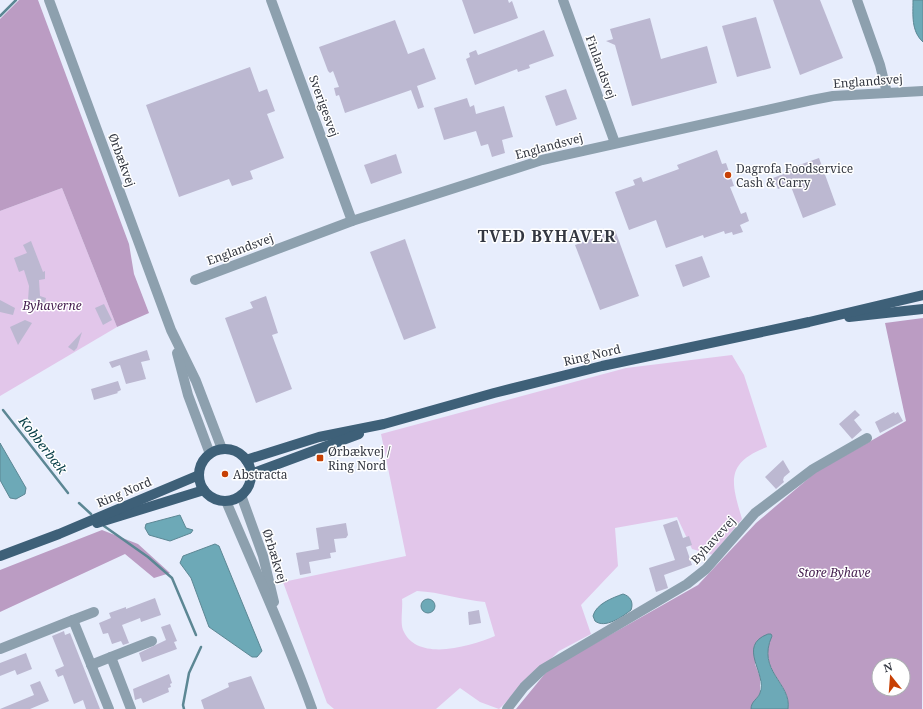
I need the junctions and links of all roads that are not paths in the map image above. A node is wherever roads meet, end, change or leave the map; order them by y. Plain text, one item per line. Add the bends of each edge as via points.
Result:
1 (49, 0) edge
2 (271, 0) edge
3 (563, 0) edge
4 (857, 0) edge
5 (923, 91) edge
6 (887, 93) junction
7 (615, 143) junction
8 (352, 221) junction
9 (195, 280) dead end
10 (923, 296) edge
11 (923, 309) edge
12 (809, 322) junction
13 (171, 330) junction
14 (384, 424) junction
15 (868, 438) dead end
16 (222, 449) junction
17 (210, 454) junction
18 (246, 460) junction
19 (251, 474) junction
20 (199, 475) junction
21 (204, 490) junction
22 (241, 495) junction
23 (226, 501) junction
24 (59, 534) junction
25 (0, 556) edge
26 (94, 612) dead end
27 (73, 620) junction
28 (280, 625) junction
29 (152, 641) dead end
30 (0, 649) edge
31 (110, 658) junction
32 (91, 665) junction
33 (109, 709) edge
34 (131, 709) edge
35 (312, 709) edge
36 (507, 709) edge

1 - 13 street, Ørbækvej
2 - 8 street, Sverigesvej
3 - 7 street, Finlandsvej
4 - 6 street
5 - 6 street, Englandsvej
6 - 7 street, Englandsvej via 833,96
7 - 8 street, Englandsvej via 542,160
8 - 9 street, Englandsvej
10 - 12 main road, Ring Nord
11 - 12 main road, Ring Nord
12 - 14 main road, Ring Nord via 602,366
13 - 16 street, Ørbækvej via 196,382
13 - 17 street, Ørbækvej via 188,394
14 - 18 main road, Ring Nord via 319,437
14 - 19 main road, Ring Nord
15 - 36 street, Byhavevej via 813,469 755,513 706,569 687,584 555,661 533,678
16 - 17 main road
16 - 18 main road via 235,452
17 - 20 main road via 204,459
18 - 19 main road
19 - 22 main road
20 - 21 main road
20 - 24 main road, Ring Nord
21 - 23 main road via 210,496
21 - 24 main road, Ring Nord
22 - 23 main road
22 - 28 street, Ørbækvej via 263,556
23 - 28 street, Ørbækvej
24 - 25 main road, Ring Nord
26 - 27 street
27 - 30 street
27 - 32 street
28 - 35 street, Ørbækvej
29 - 31 street
31 - 32 street
31 - 34 street
32 - 33 street

